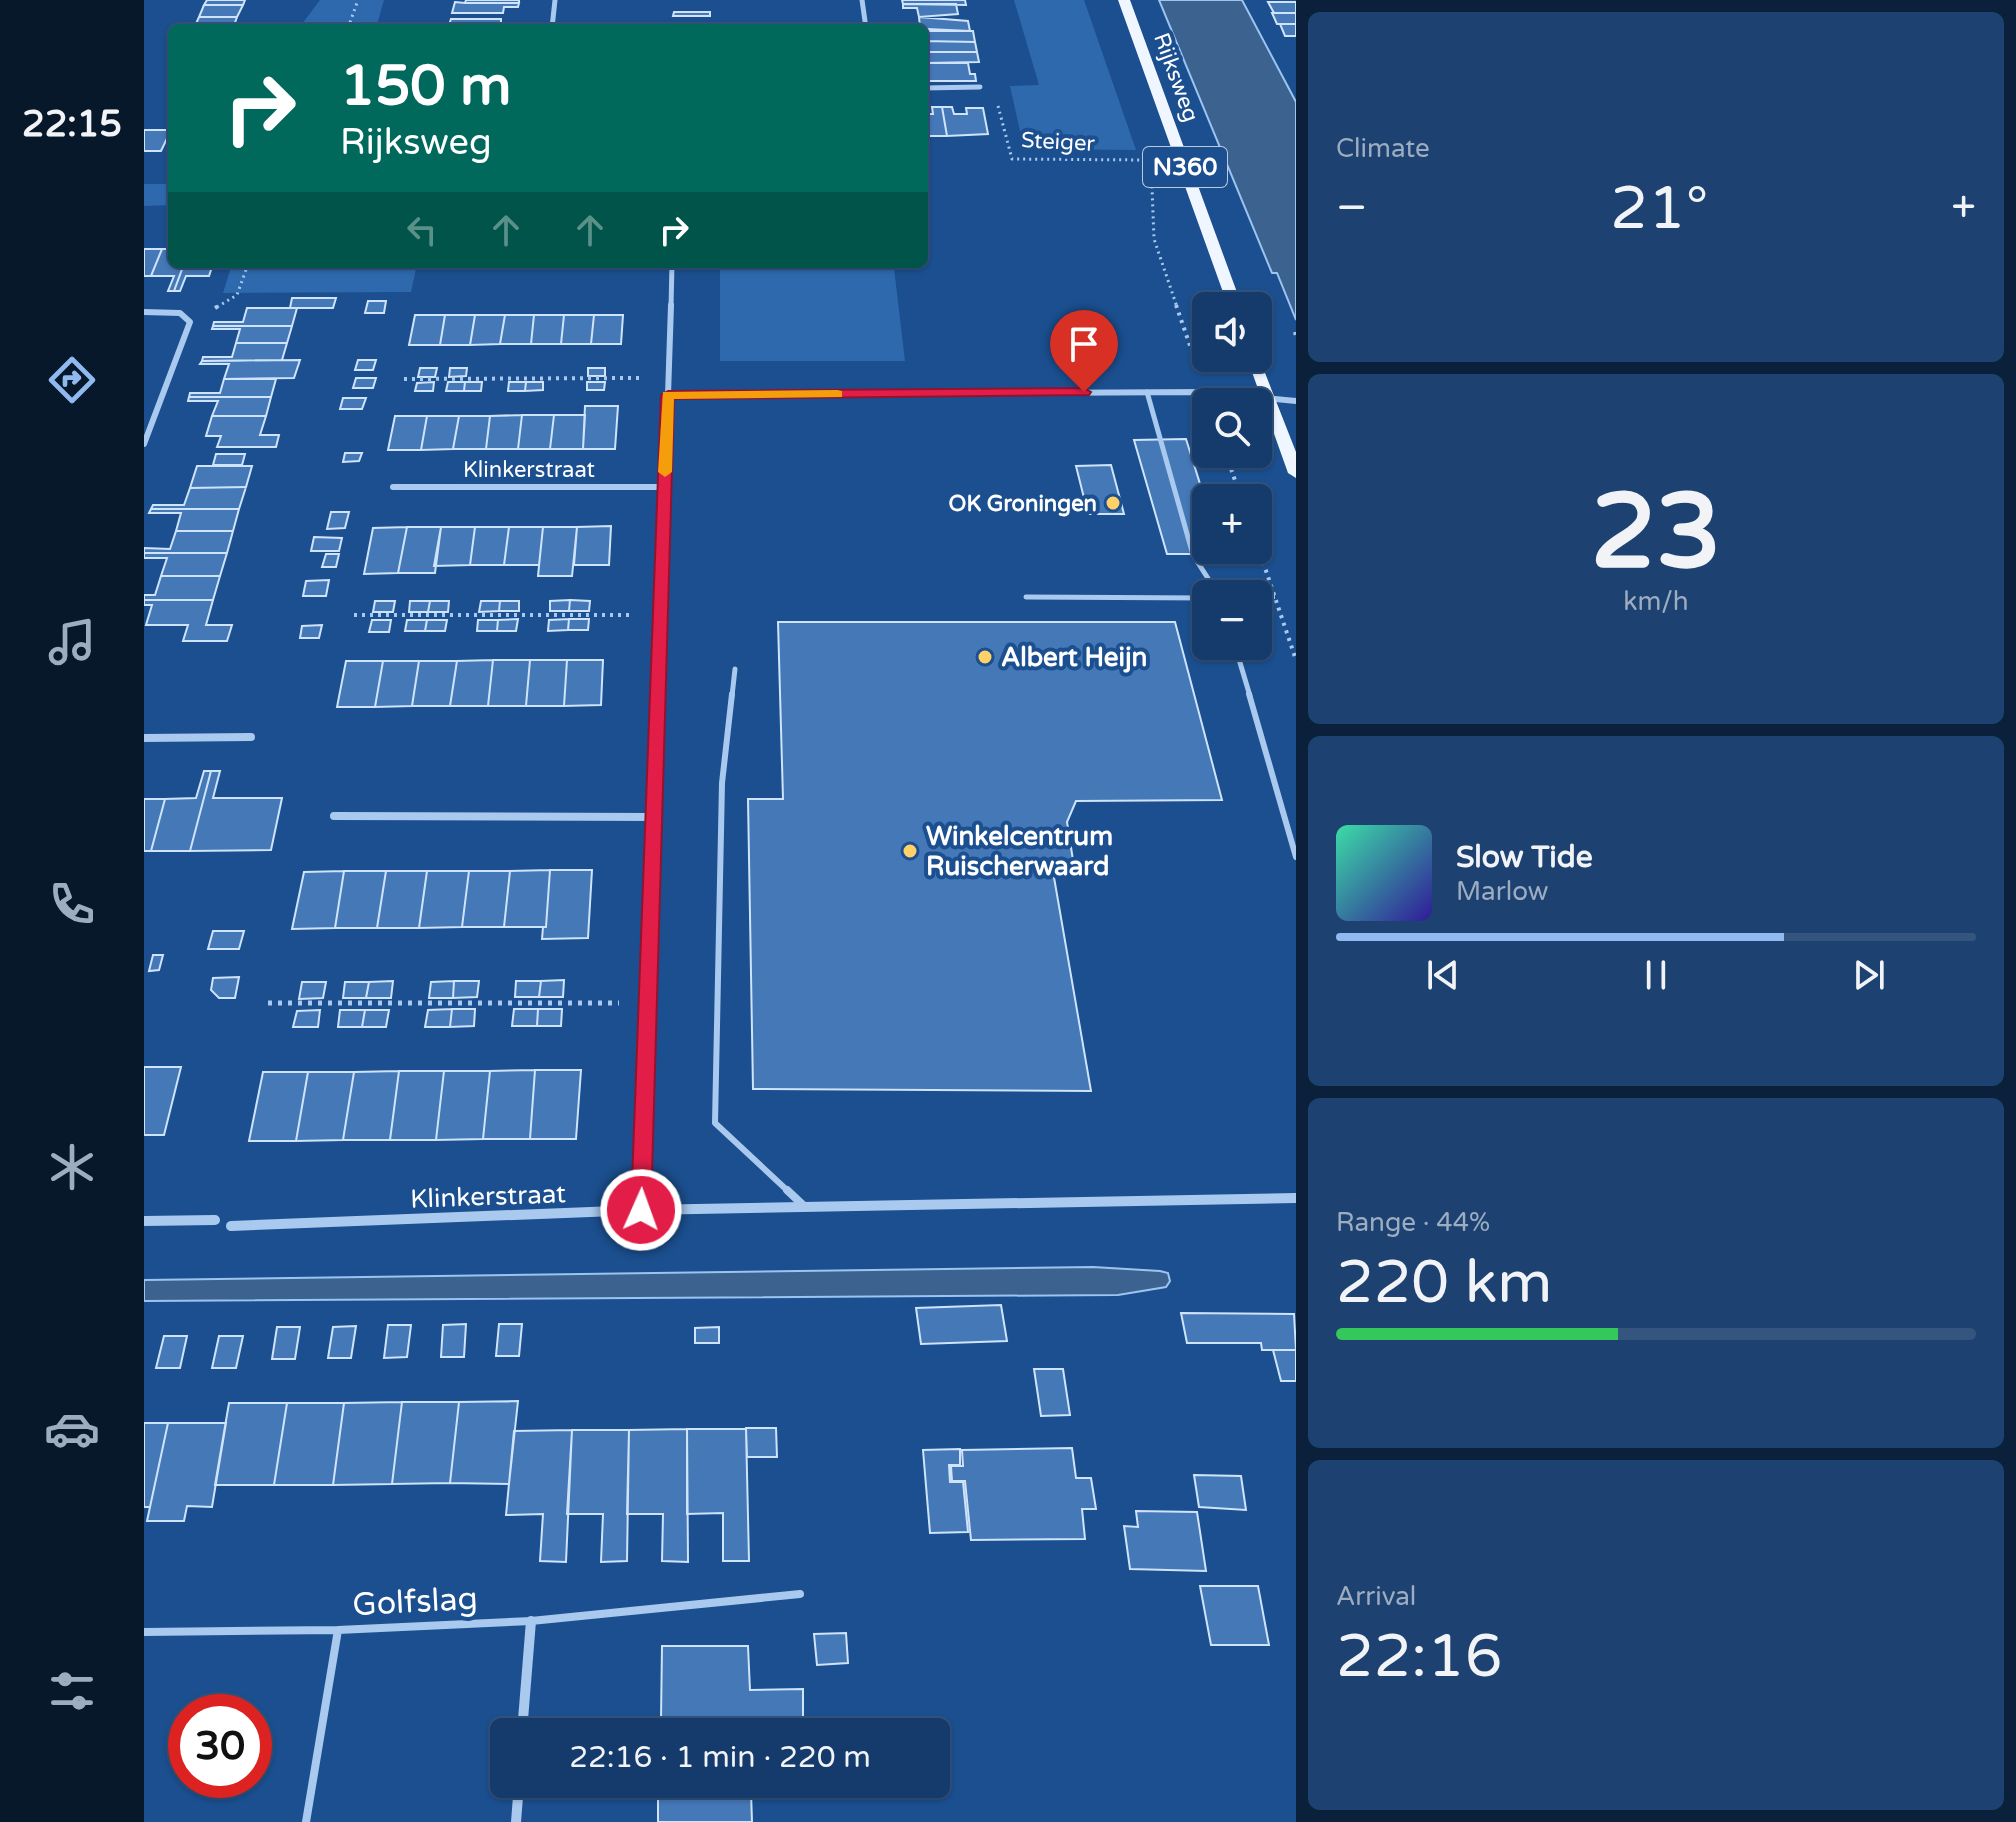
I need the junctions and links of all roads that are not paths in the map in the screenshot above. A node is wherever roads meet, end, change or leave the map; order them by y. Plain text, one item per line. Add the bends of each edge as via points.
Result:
1 (555, 0) edge
2 (862, 0) edge
3 (1124, 0) edge
4 (552, 24) edge
5 (865, 24) edge
6 (980, 87) road end
7 (928, 88) edge
8 (672, 268) edge
9 (1230, 292) edge
10 (144, 312) edge
11 (1147, 392) junction
12 (1192, 392) edge
13 (668, 395) junction
14 (1272, 398) edge
15 (1296, 401) edge
16 (1272, 406) edge
17 (144, 444) edge
18 (1296, 473) edge
19 (393, 487) dead end
20 (665, 487) junction
21 (1209, 580) edge
22 (1026, 597) dead end
23 (1192, 598) edge
24 (1239, 660) edge
25 (735, 669) dead end
26 (251, 737) dead end
27 (144, 738) edge
28 (334, 816) dead end
29 (654, 817) junction
30 (1296, 857) edge
31 (1296, 1198) edge
32 (806, 1207) junction
33 (641, 1210) junction
34 (215, 1220) dead end
35 (144, 1221) edge
36 (231, 1226) dead end
37 (800, 1594) dead end
38 (531, 1621) junction
39 (338, 1630) junction
40 (144, 1632) edge
41 (523, 1718) edge
42 (518, 1798) edge
43 (306, 1822) edge
44 (516, 1822) edge

1 - 4 street
2 - 5 street
3 - 9 main road, Rijksweg / N360
6 - 7 street
8 - 13 street
10 - 17 street via 180,313 190,322
11 - 12 street
11 - 13 street
11 - 21 lane via 1193,555
13 - 20 street
14 - 15 street
16 - 18 main road
19 - 20 street, Klinkerstraat
20 - 29 street
22 - 23 lane
24 - 30 lane
25 - 32 lane via 722,783 715,1123
26 - 27 street
28 - 29 street
29 - 33 street
31 - 32 street, Klinkerstraat
32 - 33 street, Klinkerstraat
33 - 36 street, Klinkerstraat
34 - 35 street
37 - 38 lane, Golfslag
38 - 39 lane, Golfslag
38 - 41 street
39 - 40 lane
39 - 43 lane, Golfslag
42 - 44 street

